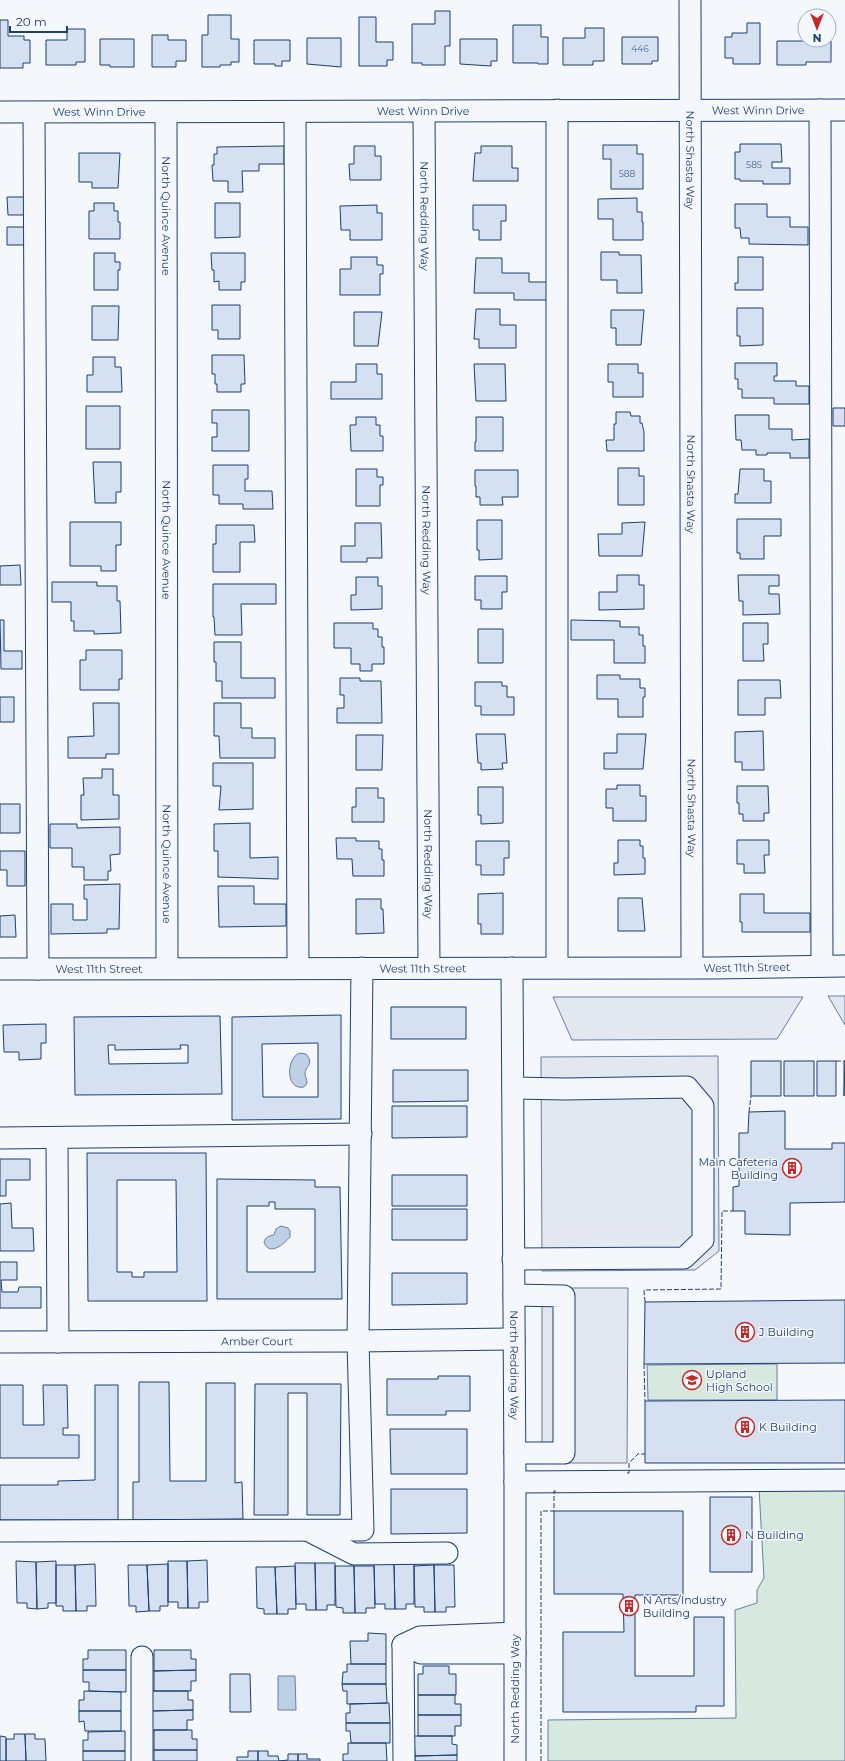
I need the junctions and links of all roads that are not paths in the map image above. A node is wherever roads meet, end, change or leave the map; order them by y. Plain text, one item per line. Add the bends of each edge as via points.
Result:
1 (690, 0) edge
2 (557, 110) junction
3 (690, 110) junction
4 (820, 110) junction
5 (845, 110) edge
6 (424, 111) junction
7 (0, 112) edge
8 (166, 112) junction
9 (295, 112) junction
10 (34, 113) junction
11 (822, 966) junction
12 (845, 966) edge
13 (557, 967) junction
14 (692, 967) junction
15 (167, 968) junction
16 (298, 968) junction
17 (362, 968) junction
18 (429, 968) junction
19 (512, 968) junction
20 (0, 969) edge
21 (38, 969) junction
22 (513, 1088) junction
23 (361, 1134) junction
24 (0, 1138) edge
25 (57, 1138) junction
26 (513, 1260) junction
27 (514, 1295) junction
28 (514, 1339) junction
29 (358, 1341) junction
30 (0, 1342) edge
31 (58, 1342) junction
32 (515, 1453) junction
33 (845, 1480) edge
34 (515, 1482) junction
35 (306, 1530) junction
36 (0, 1531) edge
37 (447, 1553) dead end
38 (515, 1643) junction
39 (142, 1657) dead end
40 (142, 1761) edge
41 (404, 1761) edge
42 (514, 1761) edge

1 - 3 street, North Shasta Way
2 - 3 street, West Winn Drive
2 - 6 street, West Winn Drive
2 - 13 street
3 - 4 street, West Winn Drive
3 - 14 street, North Shasta Way
4 - 5 street, West Winn Drive
4 - 11 street
6 - 9 street, West Winn Drive
6 - 18 street, North Redding Way
7 - 10 street, West Winn Drive
8 - 9 street, West Winn Drive
8 - 10 street, West Winn Drive
8 - 15 street, North Quince Avenue
9 - 16 street
10 - 21 street
11 - 12 street, West 11th Street
11 - 14 street, West 11th Street
13 - 14 street, West 11th Street
13 - 19 street, West 11th Street
15 - 16 street, West 11th Street
15 - 21 street, West 11th Street
16 - 17 street, West 11th Street
17 - 18 street, West 11th Street
17 - 23 street
18 - 19 street, West 11th Street
19 - 22 street, North Redding Way
20 - 21 street, West 11th Street
22 - 26 street, North Redding Way
22 - 26 street via 687,1087 703,1106 703,1240 684,1258
23 - 25 street
23 - 29 street
24 - 25 street
25 - 31 street
26 - 27 street, North Redding Way
27 - 28 street, North Redding Way
27 - 32 street via 564,1296 564,1453
28 - 29 street, Amber Court
28 - 32 street, North Redding Way
29 - 31 street, Amber Court
29 - 35 street via 363,1530
30 - 31 street, Amber Court
32 - 34 street, North Redding Way
33 - 34 street
34 - 38 street, North Redding Way
35 - 36 street
35 - 37 street via 354,1554
38 - 41 street via 420,1636 404,1645
38 - 42 street, North Redding Way
39 - 40 street

